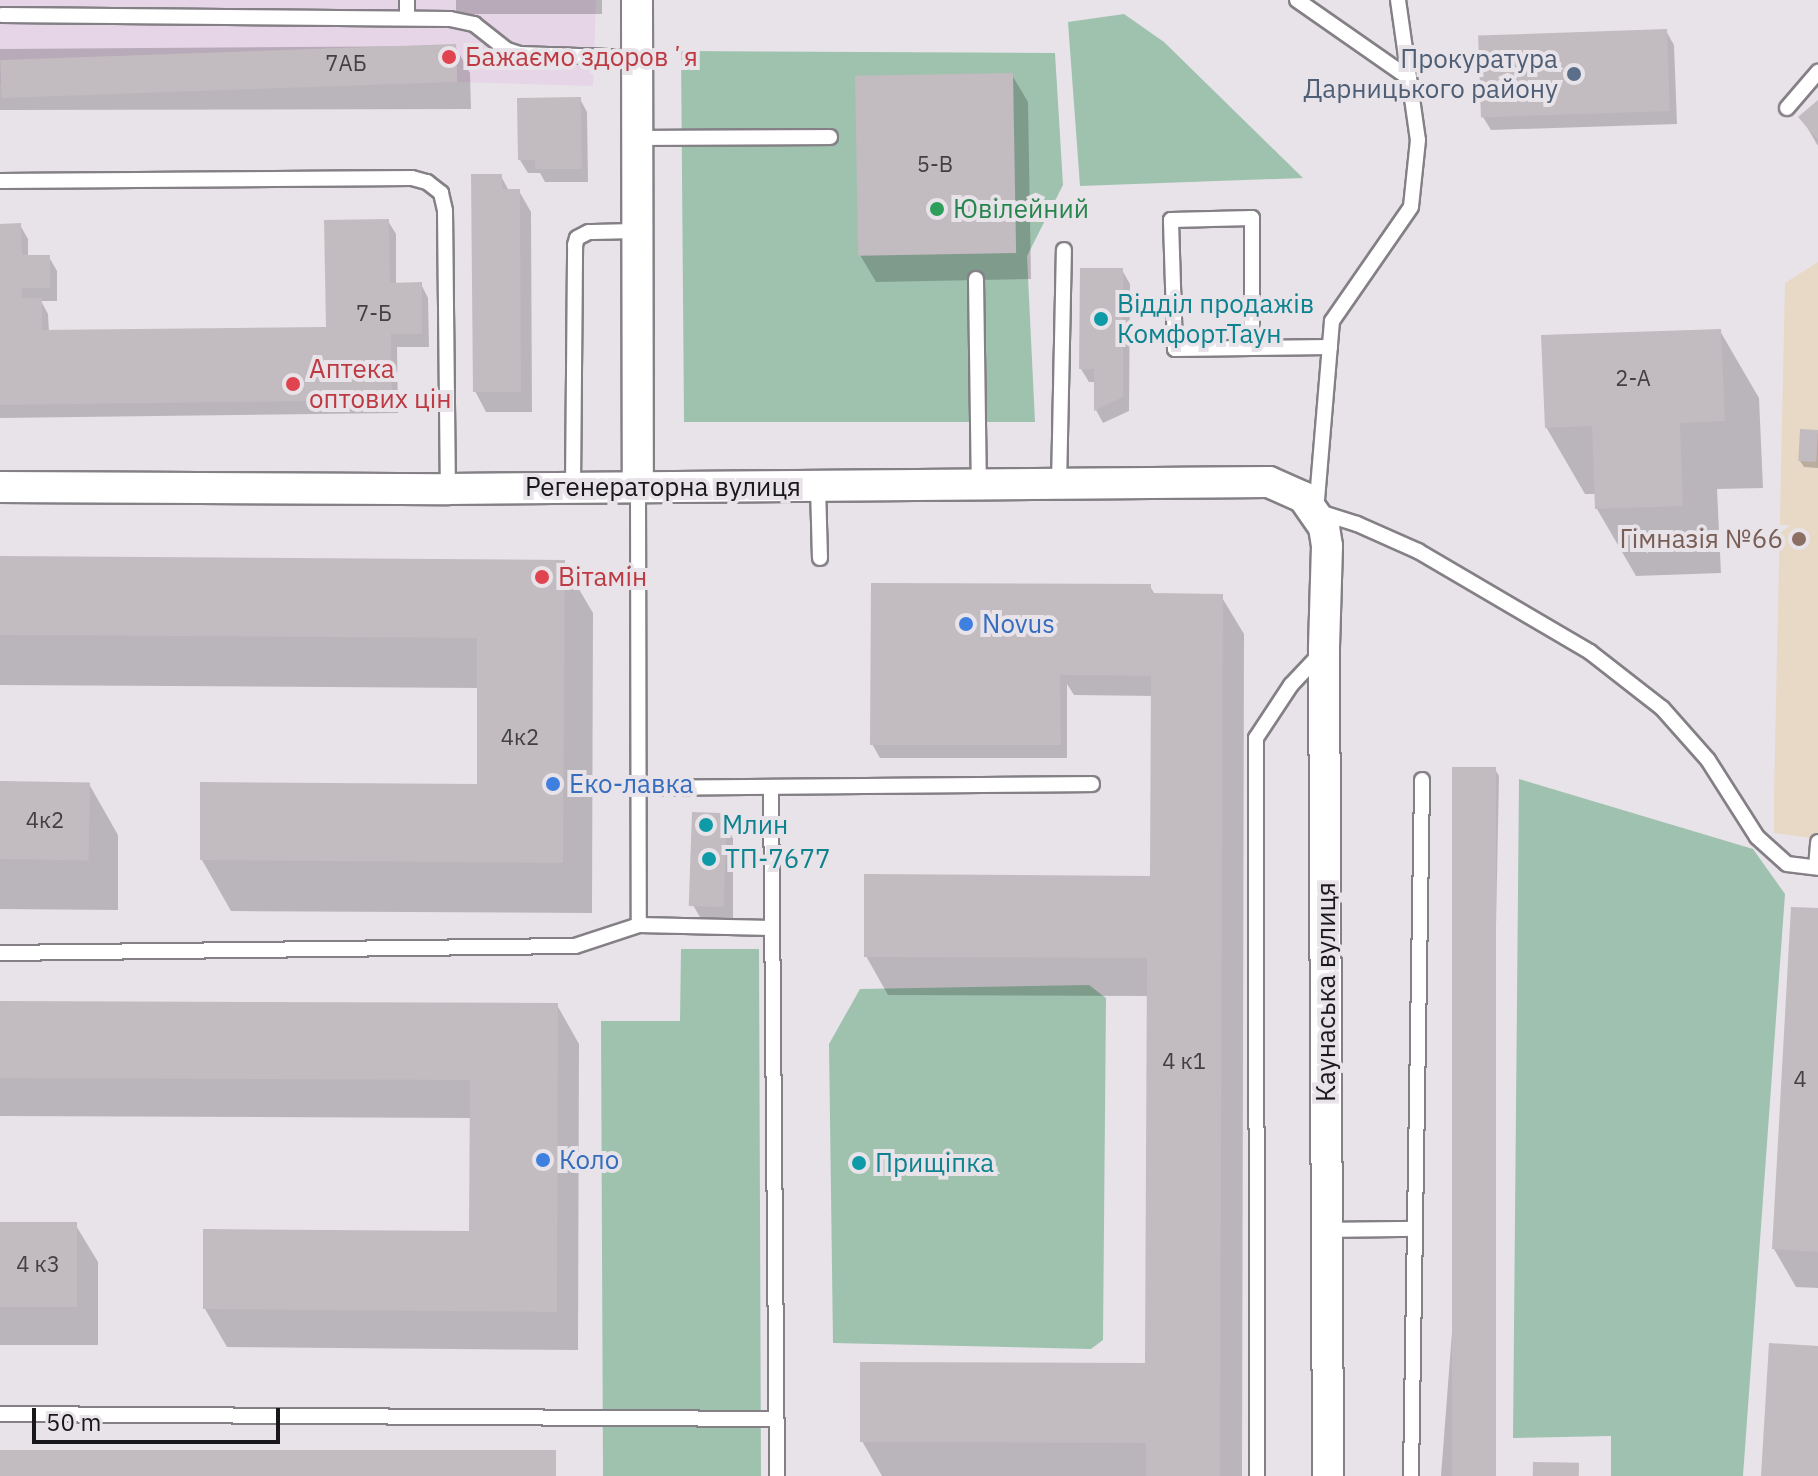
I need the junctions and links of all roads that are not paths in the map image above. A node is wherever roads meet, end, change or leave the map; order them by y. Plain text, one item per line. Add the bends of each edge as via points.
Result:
1 (407, 0) edge
2 (637, 0) edge
3 (1297, 0) edge
4 (1398, 0) edge
5 (2, 15) edge
6 (407, 18) junction
7 (638, 58) junction
8 (1818, 72) edge
9 (1409, 78) junction
10 (1787, 108) dead end
11 (830, 137) dead end
12 (638, 138) junction
13 (0, 181) edge
14 (638, 231) junction
15 (1064, 250) dead end
16 (976, 279) dead end
17 (1330, 347) junction
18 (1252, 348) junction
19 (1059, 485) junction
20 (979, 486) junction
21 (0, 487) edge
22 (573, 487) junction
23 (818, 487) junction
24 (638, 488) junction
25 (448, 489) junction
26 (1316, 511) junction
27 (820, 558) dead end
28 (1324, 650) junction
29 (1422, 780) dead end
30 (1092, 784) dead end
31 (637, 788) junction
32 (771, 788) junction
33 (1818, 842) edge
34 (1817, 868) edge
35 (639, 925) junction
36 (772, 928) junction
37 (0, 953) edge
38 (1414, 1229) junction
39 (1327, 1230) junction
40 (0, 1414) edge
41 (776, 1419) junction
42 (777, 1476) edge
43 (1257, 1476) edge
44 (1328, 1476) edge
45 (1411, 1476) edge

1 - 6 lane
2 - 7 street
3 - 9 lane
4 - 9 lane
5 - 6 lane
6 - 7 lane via 474,24 519,54
7 - 12 street
8 - 10 lane
9 - 17 lane via 1418,140 1411,207 1332,321
11 - 12 lane
12 - 14 street
13 - 25 lane via 427,182 441,193 445,211
14 - 22 lane via 589,232 575,245
14 - 24 street
15 - 19 lane
16 - 20 lane
17 - 18 lane
17 - 26 lane
18 - 18 lane via 1252,218 1171,220 1175,349
19 - 20 street, Регенераторна вулиця
19 - 26 street, Регенераторна вулиця via 1269,482 1287,487
20 - 23 street, Регенераторна вулиця
21 - 25 street, Регенераторна вулиця
22 - 24 street, Регенераторна вулиця
22 - 25 street, Регенераторна вулиця
23 - 24 street, Регенераторна вулиця
23 - 27 lane
24 - 31 lane
26 - 28 street, Каунаська вулиця via 1327,546
26 - 34 lane via 1418,551 1590,652 1662,708 1708,760 1757,837 1787,864
28 - 39 street, Каунаська вулиця
28 - 43 lane via 1291,685 1256,738
29 - 38 lane
30 - 32 lane
31 - 32 lane
31 - 35 lane
32 - 36 lane
33 - 34 lane
35 - 36 lane
35 - 37 lane via 575,946
36 - 41 lane
38 - 39 lane
38 - 45 lane
39 - 44 street, Каунаська вулиця
40 - 41 lane
41 - 42 lane

